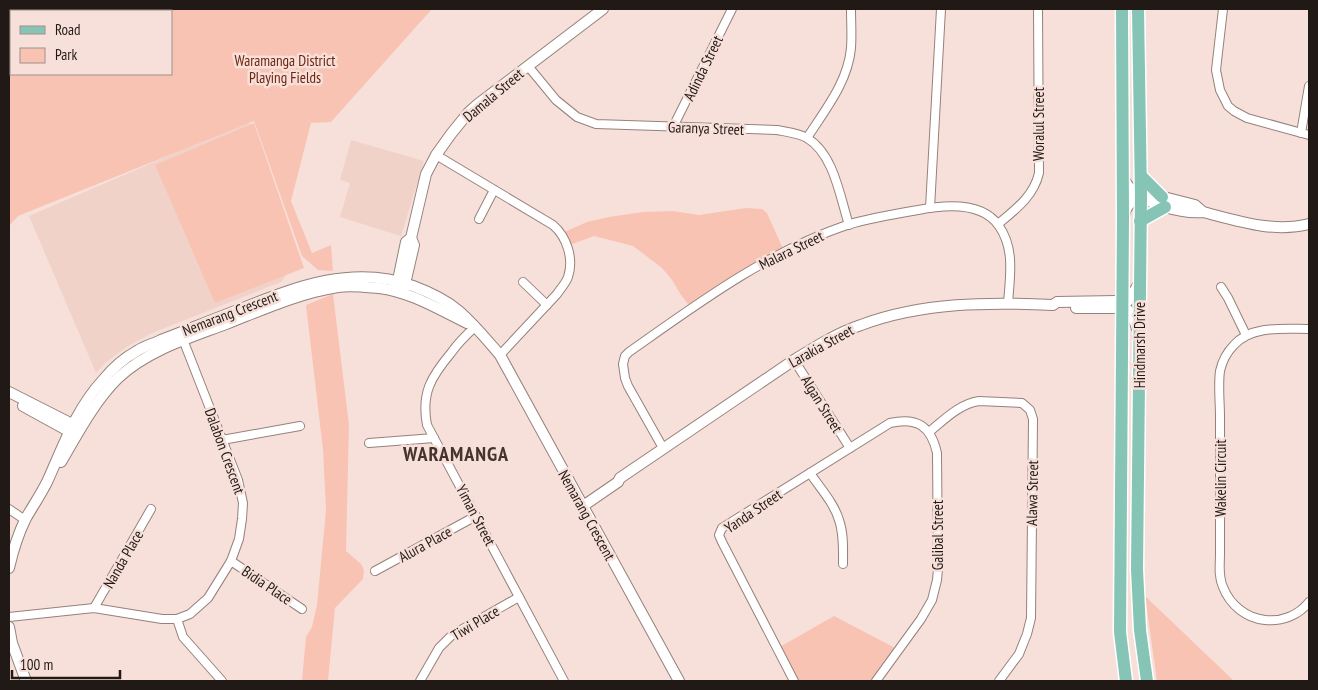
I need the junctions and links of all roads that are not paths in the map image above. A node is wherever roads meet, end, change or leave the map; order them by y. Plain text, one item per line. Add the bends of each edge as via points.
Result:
1 (603, 9) edge
2 (732, 9) edge
3 (851, 9) edge
4 (942, 9) edge
5 (1038, 9) edge
6 (1122, 9) edge
7 (1138, 9) edge
8 (1223, 9) edge
9 (528, 66) junction
10 (1309, 86) edge
11 (673, 127) junction
12 (1301, 133) junction
13 (1309, 135) edge
14 (807, 138) junction
15 (436, 155) junction
16 (1141, 176) junction
17 (1123, 178) junction
18 (494, 190) junction
19 (1141, 196) junction
20 (1163, 202) junction
21 (930, 208) junction
22 (1123, 218) junction
23 (479, 219) dead end
24 (1140, 221) junction
25 (998, 224) junction
26 (1309, 224) edge
27 (849, 225) junction
28 (523, 282) dead end
29 (1140, 282) junction
30 (400, 287) junction
31 (1221, 287) dead end
32 (1008, 303) junction
33 (1122, 304) junction
34 (547, 305) junction
35 (475, 327) junction
36 (1309, 330) edge
37 (1140, 334) junction
38 (1246, 335) junction
39 (182, 337) junction
40 (500, 356) junction
41 (794, 360) junction
42 (9, 392) edge
43 (9, 399) edge
44 (300, 426) dead end
45 (75, 430) junction
46 (930, 432) junction
47 (434, 438) junction
48 (222, 440) junction
49 (369, 443) dead end
50 (663, 448) junction
51 (850, 448) junction
52 (810, 473) junction
53 (581, 503) junction
54 (151, 509) dead end
55 (9, 510) edge
56 (476, 516) junction
57 (25, 520) junction
58 (231, 562) junction
59 (843, 564) dead end
60 (9, 568) edge
61 (375, 571) dead end
62 (519, 597) junction
63 (1309, 602) edge
64 (94, 608) junction
65 (302, 609) dead end
66 (9, 617) edge
67 (177, 619) junction
68 (9, 627) edge
69 (26, 681) edge
70 (222, 681) edge
71 (420, 681) edge
72 (564, 681) edge
73 (679, 681) edge
74 (794, 681) edge
75 (876, 681) edge
76 (999, 681) edge
77 (1126, 681) edge
78 (1147, 681) edge

1 - 9 street, Damala Street
2 - 11 street, Adinda Street
3 - 14 street via 850,49 845,72 835,95
4 - 21 street
5 - 25 street, Woralul Street via 1038,173 1026,198
6 - 17 main road, Hindmarsh Drive
7 - 16 main road, Hindmarsh Drive
8 - 12 street via 1216,70 1220,90 1228,106 1247,118
9 - 11 street, Garanya Street via 556,100 577,117 596,124
9 - 15 street, Damala Street via 468,113
10 - 12 street
11 - 14 street, Garanya Street via 777,130
12 - 13 street
14 - 27 street via 827,160
15 - 18 street
15 - 30 street, Damala Street via 426,174 411,238 414,245
16 - 19 main road, Hindmarsh Drive
16 - 20 main road
17 - 19 street
17 - 22 main road, Hindmarsh Drive
18 - 23 street
18 - 34 street via 562,233 570,258 570,270 565,283
19 - 20 street
19 - 22 street via 1133,199
19 - 24 main road, Hindmarsh Drive
20 - 24 main road
20 - 26 street via 1192,213 1204,212 1271,227 1292,228
21 - 25 street, Malara Street via 972,208
21 - 27 street, Malara Street
22 - 33 main road, Hindmarsh Drive
24 - 29 main road, Hindmarsh Drive
25 - 32 street via 1010,252
27 - 50 street, Malara Street via 784,251 744,274 625,356 622,364 628,386
28 - 34 street
29 - 33 street via 1128,301
29 - 37 main road, Hindmarsh Drive
30 - 35 street, Nemarang Crescent via 432,294 459,311
30 - 39 street, Nemarang Crescent via 365,277 339,278
31 - 38 street
32 - 33 street, Larakia Street via 1057,302 1070,305 1117,301
32 - 41 street, Larakia Street via 924,308 862,324
33 - 37 street via 1132,315
33 - 77 main road, Hindmarsh Drive via 1120,632
34 - 40 street
35 - 40 street, Nemarang Crescent
35 - 47 street, Yiman Street via 465,335 429,384 426,418
36 - 38 street via 1266,330
37 - 78 main road, Hindmarsh Drive via 1137,569
38 - 63 street, Wakelin Circuit via 1228,352 1220,372 1220,578 1225,593 1235,606 1254,618 1271,621 1287,618
39 - 45 street, Nemarang Crescent via 136,351 125,359 96,388
39 - 48 street, Dalabon Crescent
40 - 53 street, Nemarang Crescent
41 - 50 street, Larakia Street
41 - 51 street, Algan Street
42 - 45 street
43 - 45 street
44 - 48 street
45 - 57 street, Nemarang Crescent
46 - 51 street, Yanda Street via 914,423 900,421 890,423
46 - 75 street, Galibal Street via 937,453 937,580 932,600 921,619
46 - 76 street, Alawa Street via 959,408 978,401 1022,403 1030,410 1033,419 1031,618 1019,654
47 - 49 street
47 - 56 street, Yiman Street
48 - 58 street, Dalabon Crescent via 238,480 243,503 239,539
50 - 53 street, Larakia Street
51 - 52 street, Yanda Street
52 - 59 street via 840,522
52 - 74 street, Yanda Street via 722,528 720,535
53 - 73 street, Nemarang Crescent
54 - 64 street, Nanda Place
55 - 57 street
56 - 61 street, Alura Place
56 - 62 street, Yiman Street
57 - 60 street, Nemarang Crescent
58 - 65 street, Bidia Place
58 - 67 street, Dalabon Crescent via 208,598 190,614
62 - 71 street, Tiwi Place via 452,635 439,648
62 - 72 street, Yiman Street
64 - 66 street
64 - 67 street
67 - 70 street via 183,637
68 - 69 street

